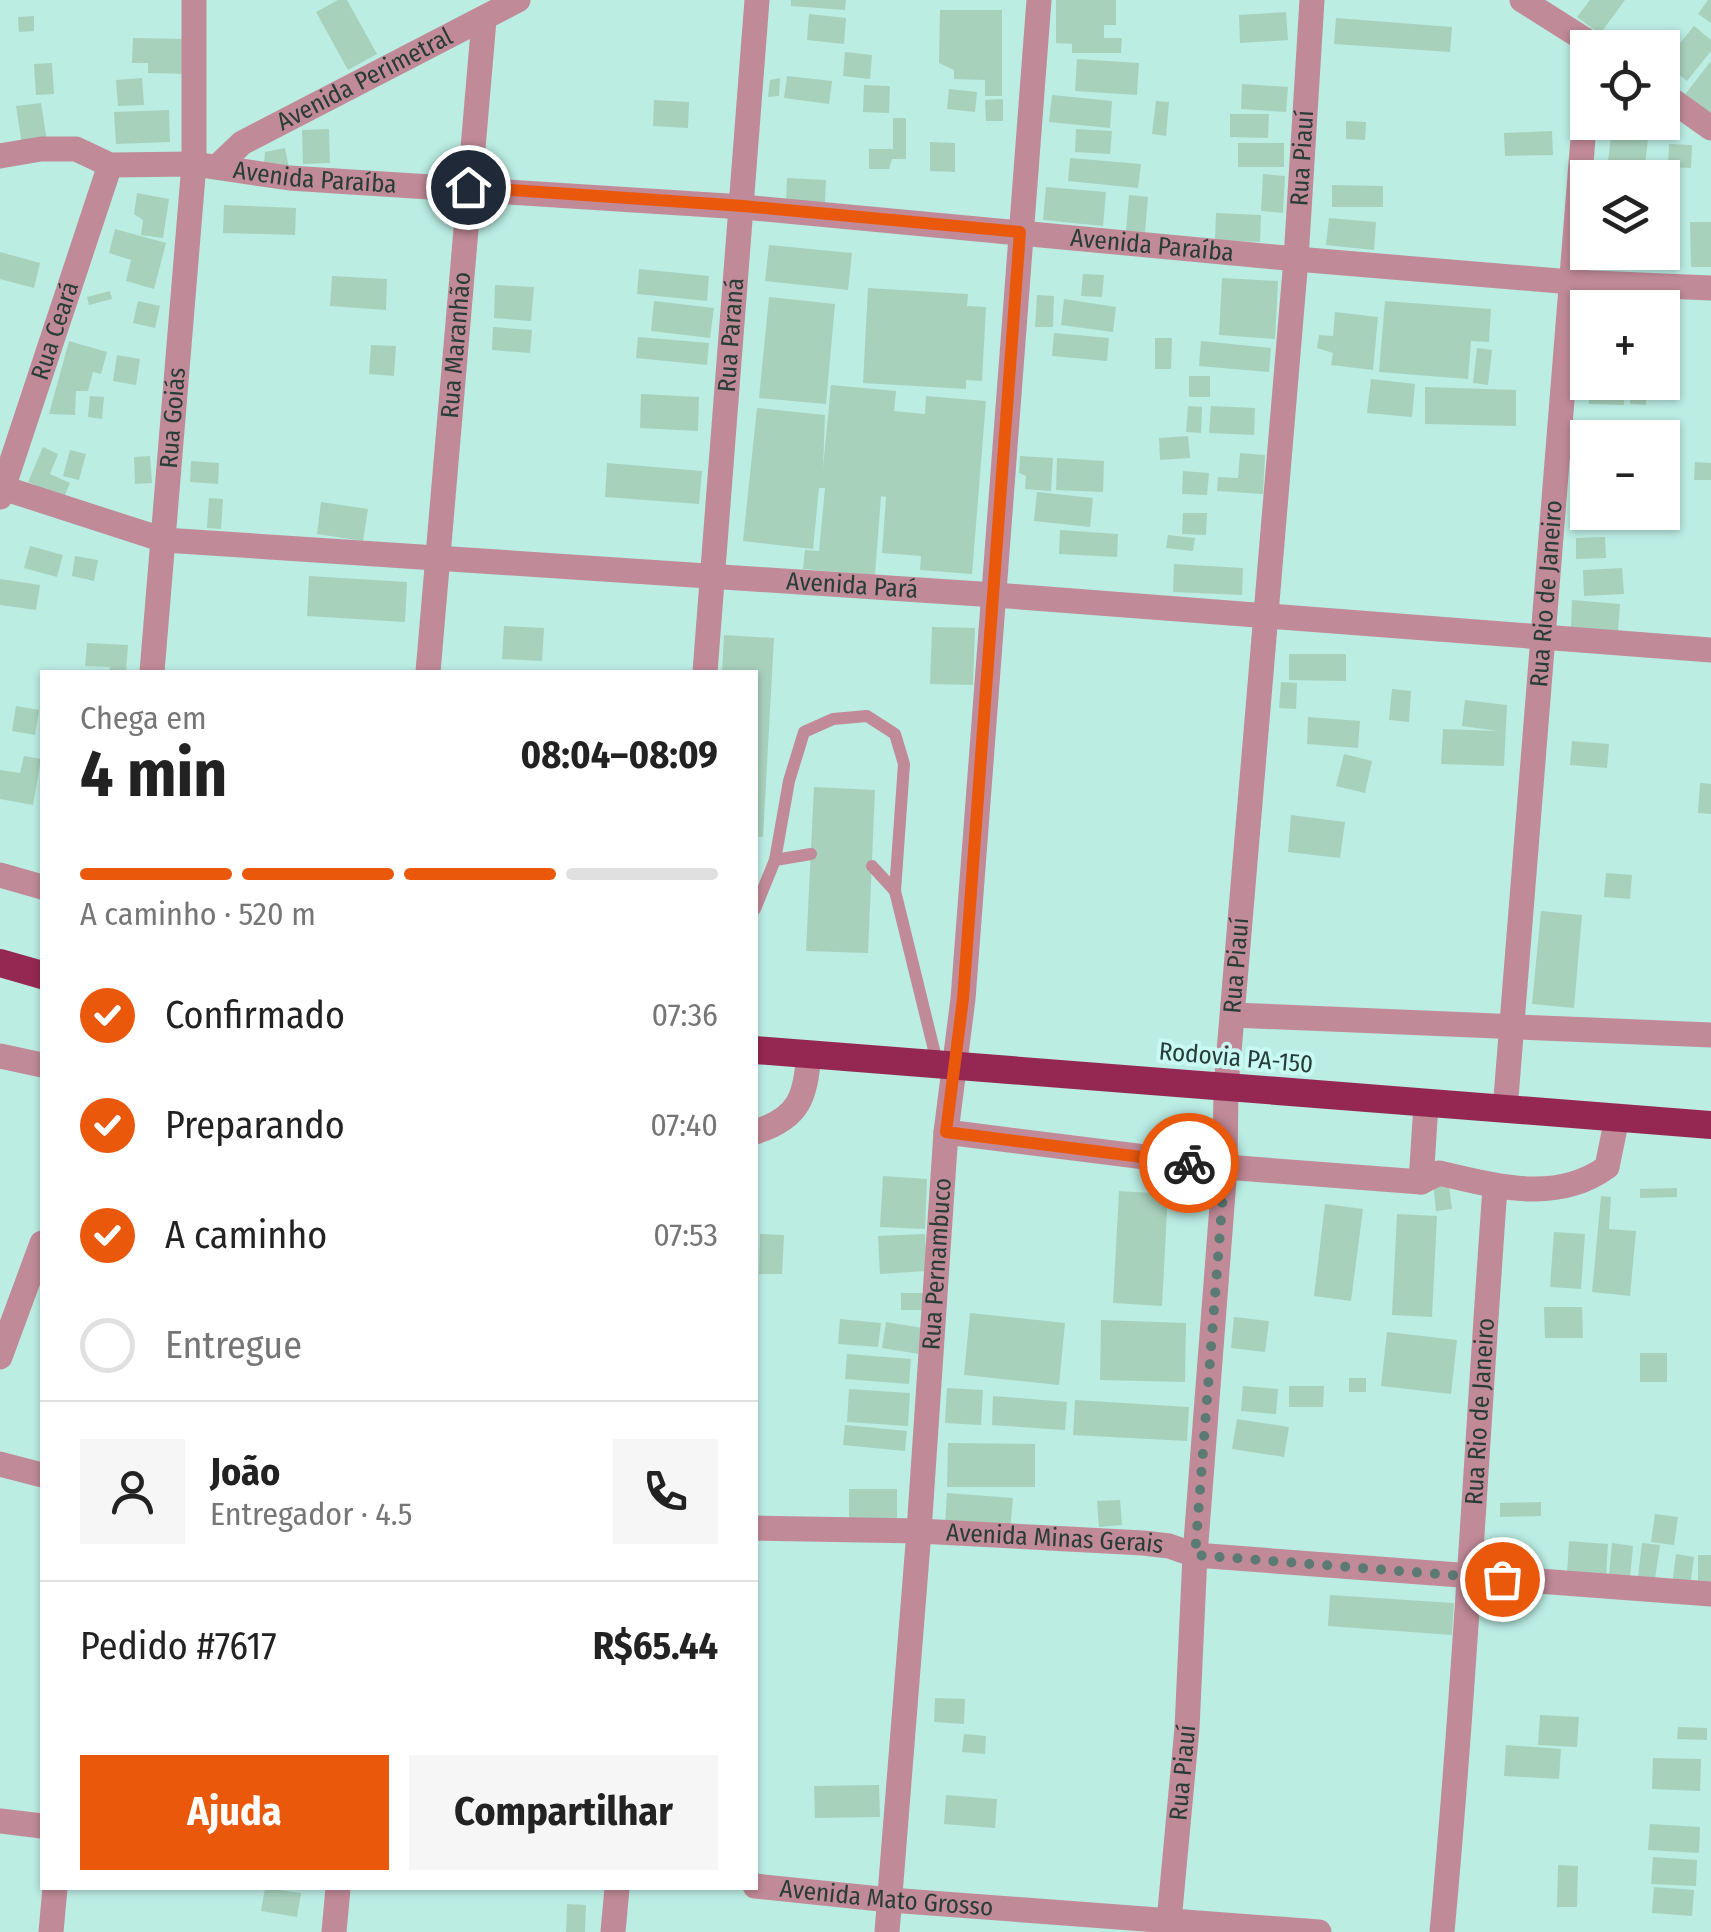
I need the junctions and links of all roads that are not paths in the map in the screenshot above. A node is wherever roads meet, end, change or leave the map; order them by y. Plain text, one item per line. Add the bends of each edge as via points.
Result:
1 (194, 0) edge
2 (518, 0) edge
3 (758, 0) edge
4 (1039, 0) edge
5 (1312, 0) edge
6 (1522, 0) edge
7 (484, 20) junction
8 (1570, 31) edge
9 (1680, 106) edge
10 (1711, 128) edge
11 (1583, 140) edge
12 (0, 156) edge
13 (110, 165) junction
14 (207, 165) junction
15 (468, 187) junction
16 (743, 206) junction
17 (1020, 232) junction
18 (1296, 259) junction
19 (1571, 282) junction
20 (1711, 288) edge
21 (1, 491) edge
22 (164, 540) junction
23 (438, 558) junction
24 (712, 575) junction
25 (995, 595) junction
26 (1268, 616) junction
27 (1541, 638) junction
28 (1711, 650) edge
29 (152, 670) edge
30 (428, 670) edge
31 (705, 670) edge
32 (811, 854) dead end
33 (775, 860) junction
34 (872, 866) dead end
35 (0, 875) edge
36 (40, 886) edge
37 (895, 890) junction
38 (758, 902) edge
39 (0, 963) edge
40 (40, 974) edge
41 (1233, 1016) junction
42 (1512, 1026) junction
43 (1711, 1036) edge
44 (758, 1050) edge
45 (809, 1054) junction
46 (0, 1056) edge
47 (945, 1063) junction
48 (40, 1065) edge
49 (1226, 1087) junction
50 (1426, 1104) junction
51 (1505, 1110) junction
52 (1617, 1118) junction
53 (1711, 1125) edge
54 (758, 1131) edge
55 (946, 1132) junction
56 (1225, 1167) junction
57 (1421, 1182) junction
58 (1495, 1188) junction
59 (40, 1248) edge
60 (0, 1358) edge
61 (0, 1464) edge
62 (40, 1474) edge
63 (758, 1528) edge
64 (919, 1531) junction
65 (1195, 1555) junction
66 (1467, 1576) junction
67 (1711, 1594) edge
68 (0, 1821) edge
69 (40, 1826) edge
70 (758, 1886) edge
71 (55, 1890) edge
72 (338, 1890) edge
73 (617, 1890) edge
74 (890, 1900) junction
75 (1168, 1926) edge
76 (51, 1932) edge
77 (334, 1932) edge
78 (613, 1932) edge
79 (887, 1932) edge
80 (1319, 1932) edge
81 (1442, 1932) edge

1 - 14 street, Rua Goiás
2 - 7 street, Avenida Perimetral
3 - 16 street, Rua Paraná
4 - 17 street, Rua Pernambuco
5 - 18 street, Rua Piauí
6 - 8 street
7 - 14 street, Avenida Perimetral
7 - 15 street, Rua Maranhão
9 - 10 street
11 - 19 street, Rua Rio de Janeiro
12 - 13 street, Avenida Paraíba via 76,150
13 - 14 street, Avenida Paraíba
13 - 21 street, Rua Ceará
14 - 15 street, Avenida Paraíba via 289,178
14 - 22 street, Rua Goiás
15 - 16 street, Avenida Paraíba
15 - 23 street, Rua Maranhão
16 - 17 street, Avenida Paraíba
16 - 24 street, Rua Paraná
17 - 18 street, Avenida Paraíba
17 - 25 street, Rua Pernambuco
18 - 19 street, Avenida Paraíba
18 - 26 street, Rua Piauí
19 - 20 street, Avenida Paraíba
19 - 27 street, Rua Rio de Janeiro
21 - 22 street, Avenida Pará
22 - 23 street, Avenida Pará
22 - 29 street, Rua Goiás
23 - 24 street, Avenida Pará
23 - 30 street, Rua Maranhão
24 - 25 street, Avenida Pará
24 - 31 street, Rua Paraná
25 - 26 street, Avenida Pará
25 - 47 street, Rua Pernambuco via 963,999
26 - 27 street, Avenida Pará
26 - 41 street, Rua Piauí
27 - 28 street, Avenida Pará
27 - 42 street, Rua Rio de Janeiro
32 - 33 lane
33 - 37 lane via 804,732 834,719 866,716 895,734 904,764
33 - 38 lane
34 - 37 lane
35 - 36 street
37 - 47 lane
39 - 40 highway
41 - 42 street
41 - 49 street, Rua Piauí
42 - 43 street
42 - 51 street, Rua Rio de Janeiro
44 - 45 highway, Rodovia PA-150
45 - 47 highway, Rodovia PA-150
45 - 54 street via 794,1111
46 - 48 street
47 - 49 highway, Rodovia PA-150
47 - 55 street, Rua Pernambuco
49 - 50 highway, Rodovia PA-150
49 - 56 street, Rua Piauí
50 - 51 highway, Rodovia PA-150
50 - 57 street
51 - 52 highway, Rodovia PA-150
52 - 53 highway, Rodovia PA-150
52 - 58 street via 1607,1167 1587,1181
55 - 56 street
55 - 64 street, Rua Pernambuco
56 - 57 street
56 - 65 street, Rua Piauí
57 - 58 street via 1440,1173
58 - 66 street, Rua Rio de Janeiro
59 - 60 street
61 - 62 street
63 - 64 street, Avenida Minas Gerais
64 - 65 street, Avenida Minas Gerais via 1144,1542
64 - 74 street, Rua Pernambuco
65 - 66 street, Avenida Minas Gerais
65 - 75 street, Rua Piauí
66 - 67 street, Avenida Minas Gerais
66 - 81 street, Rua Rio de Janeiro
68 - 69 street
70 - 74 street, Avenida Mato Grosso
71 - 76 street
72 - 77 street
73 - 78 street
74 - 75 street, Avenida Mato Grosso
74 - 79 street, Rua Pernambuco
75 - 80 street, Avenida Mato Grosso

